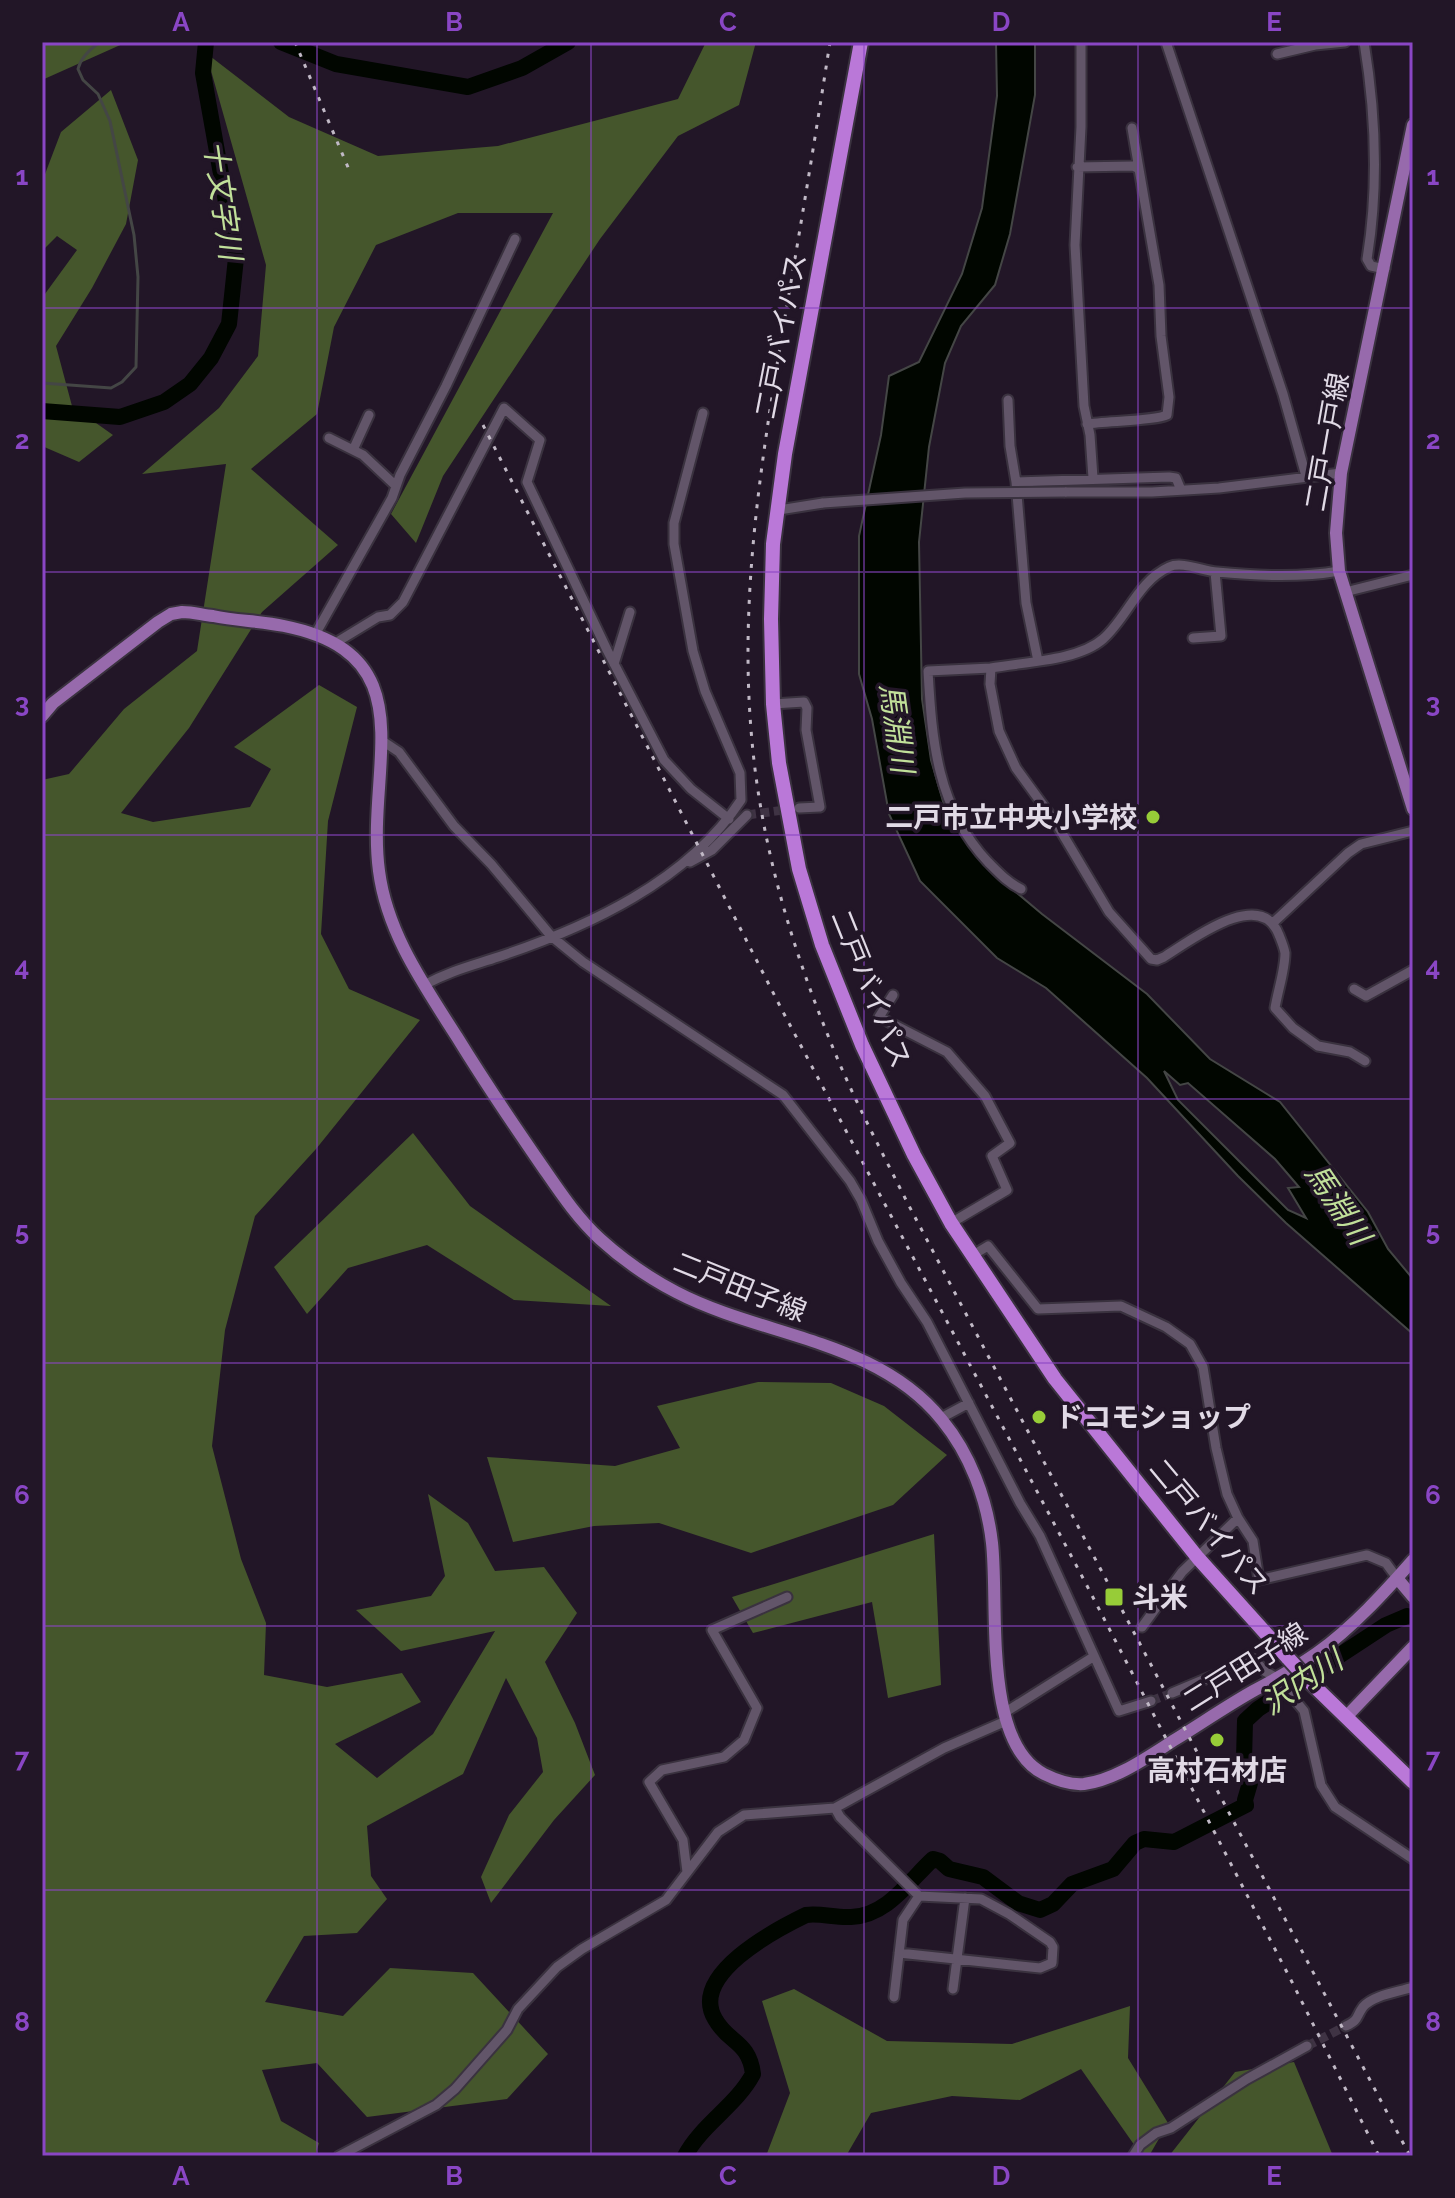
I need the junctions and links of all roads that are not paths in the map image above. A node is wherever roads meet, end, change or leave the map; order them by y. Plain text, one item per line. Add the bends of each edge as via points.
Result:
1 (861, 42) edge
2 (1081, 42) edge
3 (1166, 42) edge
4 (1345, 42) edge
5 (1364, 42) edge
6 (1277, 54) dead end
7 (1413, 125) edge
8 (1132, 128) dead end
9 (1077, 167) junction
10 (1139, 169) junction
11 (515, 239) dead end
12 (1385, 269) junction
13 (1008, 400) dead end
14 (703, 413) dead end
15 (369, 415) dead end
16 (1087, 424) junction
17 (329, 438) dead end
18 (353, 450) junction
19 (1341, 473) junction
20 (1306, 476) junction
21 (1093, 478) junction
22 (1016, 482) junction
23 (396, 486) junction
24 (1181, 490) junction
25 (779, 510) junction
26 (1339, 571) junction
27 (1215, 572) junction
28 (1413, 575) edge
29 (1345, 592) junction
30 (630, 612) dead end
31 (316, 633) junction
32 (1193, 638) dead end
33 (337, 642) junction
34 (1038, 661) junction
35 (614, 664) junction
36 (991, 668) junction
37 (773, 704) junction
38 (42, 716) edge
39 (381, 740) junction
40 (799, 808) tunnel mouth
41 (1413, 809) edge
42 (747, 815) tunnel mouth
43 (729, 819) junction
44 (1413, 831) edge
45 (676, 869) junction
46 (1021, 889) dead end
47 (1274, 922) junction
48 (551, 936) junction
49 (1413, 970) edge
50 (424, 985) junction
51 (1354, 989) dead end
52 (893, 995) dead end
53 (1365, 1061) dead end
54 (951, 1223) junction
55 (973, 1255) junction
56 (969, 1403) junction
57 (941, 1418) junction
58 (1238, 1518) junction
59 (1198, 1558) junction
60 (1413, 1560) edge
61 (1397, 1578) junction
62 (787, 1597) dead end
63 (1413, 1597) edge
64 (1142, 1627) dead end
65 (1413, 1647) edge
66 (1093, 1657) junction
67 (1277, 1678) junction
68 (1172, 1693) tunnel mouth
69 (1151, 1701) tunnel mouth
70 (1005, 1717) junction
71 (1346, 1717) junction
72 (1413, 1782) edge
73 (835, 1808) junction
74 (1413, 1859) edge
75 (687, 1872) junction
76 (919, 1896) junction
77 (965, 1898) junction
78 (899, 1953) junction
79 (957, 1959) junction
80 (1413, 1987) edge
81 (953, 1989) dead end
82 (894, 1997) dead end
83 (1346, 2026) tunnel mouth
84 (1307, 2046) tunnel mouth
85 (339, 2156) edge
86 (1133, 2156) edge

1 - 25 highway, 二戸バイパス
2 - 9 street
3 - 20 street
4 - 6 street
5 - 12 street via 1376,159 1367,259 1371,266
7 - 12 main road, 二戸一戸線
8 - 10 street
9 - 10 street
9 - 16 street via 1075,245
10 - 16 street via 1159,285 1167,415
11 - 23 street
12 - 19 main road, 二戸一戸線
13 - 22 street
14 - 43 street via 674,523 674,544 693,651 740,773 741,800
15 - 18 street
16 - 21 street
17 - 18 street
18 - 23 street
19 - 20 street
19 - 26 main road, 二戸一戸線
20 - 24 street
21 - 22 street
21 - 24 street via 1169,477 1176,478
22 - 34 street via 1026,603
23 - 31 street
24 - 25 street, bridge via 965,493
25 - 37 highway, 二戸バイパス via 772,574
26 - 27 street
26 - 29 main road, 二戸一戸線
27 - 32 street via 1221,636
27 - 34 street via 1168,567 1131,601 1103,639
28 - 29 street
29 - 41 main road, 二戸一戸線
30 - 35 street
31 - 33 main road, 二戸田子線
31 - 38 main road, 二戸田子線 via 193,612 171,614
33 - 35 street via 390,615 403,602 504,408 540,440 527,482
33 - 39 main road, 二戸田子線 via 372,680
34 - 36 street
35 - 43 street via 664,760
36 - 46 street via 928,671 931,726 936,762 955,816 978,851 1008,883
36 - 47 street via 999,731 1016,768 1109,912 1151,959 1164,957 1231,918 1266,917
37 - 40 street via 804,702 807,708 820,807
37 - 54 highway, 二戸バイパス via 789,826 822,945 868,1059
39 - 48 street via 399,752 454,826
39 - 50 main road, 二戸田子線 via 379,869 396,931
42 - 45 street via 712,850
43 - 45 street
44 - 47 street via 1361,844
45 - 48 street via 621,907
47 - 53 street via 1285,951 1275,1008 1318,1046 1350,1052
48 - 50 street
48 - 56 street via 783,1095 850,1181
49 - 51 street via 1366,996
50 - 57 main road, 二戸田子線 via 517,1130 598,1238 703,1305 834,1349 889,1374
52 - 54 street via 879,1017 947,1052 985,1096 1010,1143 992,1156 1007,1190
54 - 55 highway, 二戸バイパス
55 - 58 street via 988,1246 1038,1309 1121,1306 1190,1344 1203,1367 1216,1448
55 - 59 highway, 二戸バイパス via 1055,1379
56 - 57 street
56 - 66 street via 1053,1563
57 - 70 main road, 二戸田子線 via 973,1472 985,1507
58 - 59 street
58 - 61 street via 1253,1541 1259,1580 1367,1555 1386,1563
59 - 64 street
59 - 71 highway, 二戸バイパス, bridge
60 - 61 main road, 二戸田子線
61 - 63 main road
61 - 67 main road, 二戸田子線 via 1318,1652
62 - 75 street via 712,1630 757,1708 744,1740 724,1757 662,1770 649,1782 683,1840
65 - 71 main road
66 - 69 street via 1119,1711
66 - 70 street
67 - 68 street via 1253,1659
67 - 70 main road, 二戸田子線 via 1147,1758 1080,1785 1055,1780 1025,1762
67 - 74 street via 1304,1711 1326,1796 1348,1817
70 - 73 street
71 - 72 highway, 二戸バイパス
73 - 75 street via 744,1815 718,1832
73 - 76 street
75 - 85 street via 666,1900 557,1967 518,2009 497,2042 436,2105
76 - 77 street
76 - 78 street via 903,1920
77 - 79 street
77 - 79 street via 981,1899 1050,1942 1052,1963 1040,1968
78 - 79 street
78 - 82 street
79 - 81 street
80 - 83 street via 1371,2002
84 - 86 street via 1156,2133

